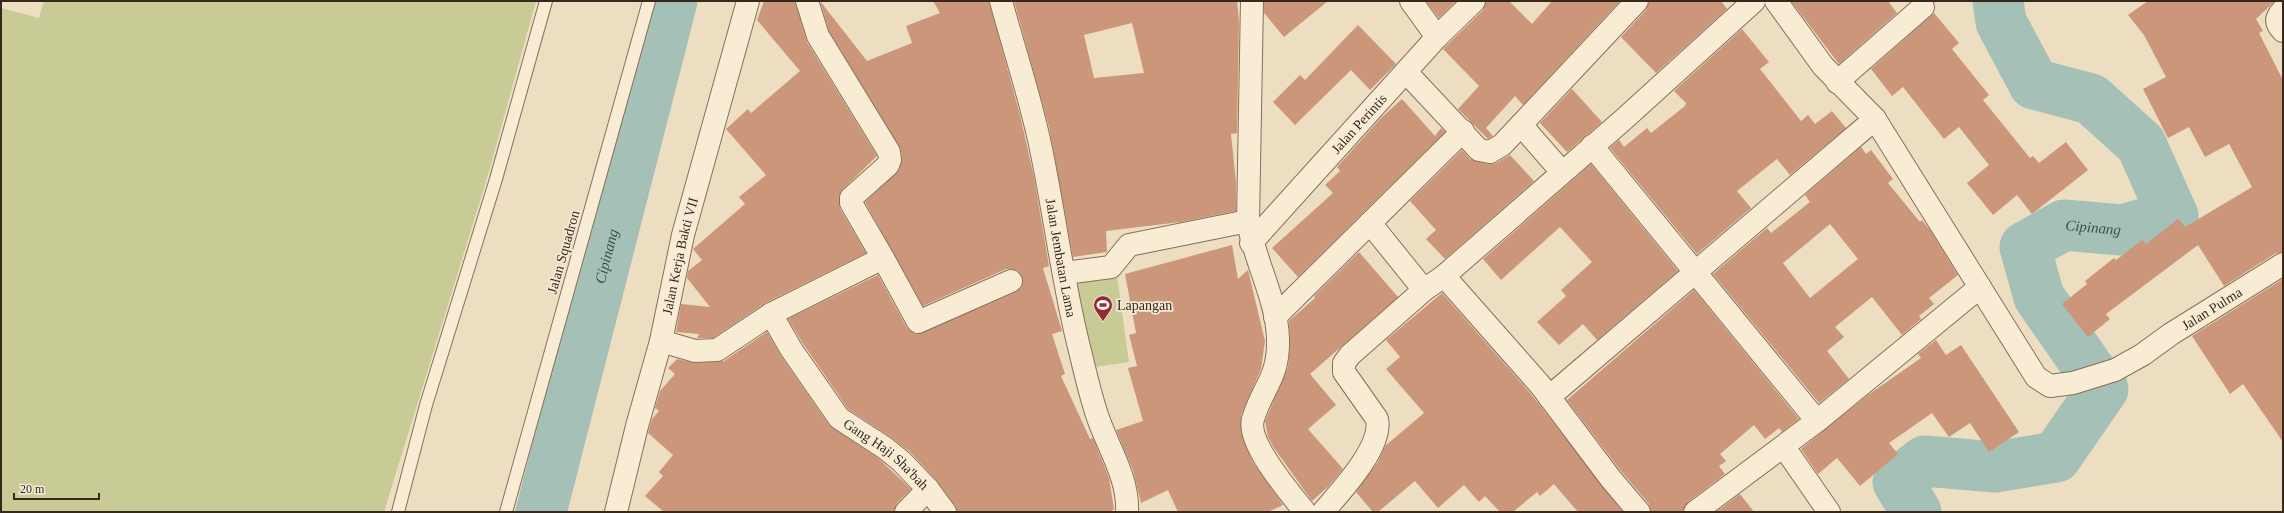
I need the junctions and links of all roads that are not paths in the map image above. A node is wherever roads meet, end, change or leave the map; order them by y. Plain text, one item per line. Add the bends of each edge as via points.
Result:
1 (546, 1) edge
2 (649, 1) edge
3 (748, 1) edge
4 (807, 1) edge
5 (1001, 1) edge
6 (1252, 1) edge
7 (1411, 1) edge
8 (1474, 1) edge
9 (1637, 1) edge
10 (1754, 1) edge
11 (1776, 1) edge
12 (1923, 6) dead end
13 (2283, 10) edge
14 (2283, 31) edge
15 (1437, 37) junction
16 (1406, 72) junction
17 (1837, 82) junction
18 (1875, 119) junction
19 (1521, 125) junction
20 (1462, 131) junction
21 (1592, 146) junction
22 (1562, 172) junction
23 (1248, 221) junction
24 (1370, 223) junction
25 (1251, 243) junction
26 (883, 258) junction
27 (2283, 264) edge
28 (1065, 273) junction
29 (1696, 273) junction
30 (1444, 276) junction
31 (1011, 282) dead end
32 (1980, 287) junction
33 (1424, 290) junction
34 (771, 314) junction
35 (1275, 317) junction
36 (661, 341) junction
37 (1549, 396) junction
38 (1817, 420) junction
39 (1784, 447) junction
40 (928, 489) junction
41 (398, 512) edge
42 (506, 512) edge
43 (616, 512) edge
44 (906, 512) edge
45 (945, 512) edge
46 (1127, 512) edge
47 (1305, 512) edge
48 (1323, 512) edge
49 (1639, 512) edge
50 (1696, 512) edge
51 (1829, 512) edge

1 - 41 lane via 496,179 426,405
2 - 42 lane, Jalan Squadron
3 - 36 street, Jalan Kerja Bakti VII via 683,235
4 - 26 street via 818,36 889,152 888,165 851,198 851,203
5 - 28 street, Jalan Jembatan Lama via 1036,124
6 - 23 street
7 - 15 street
8 - 15 street, Jalan Perintis
9 - 19 street
10 - 21 street
11 - 17 street, Jalan Pulma
12 - 17 street
13 - 14 street via 2276,21
15 - 16 street, Jalan Perintis
16 - 20 street
16 - 25 street, Jalan Perintis
17 - 18 street, Jalan Pulma
18 - 29 street
18 - 32 street, Jalan Pulma
19 - 20 street via 1502,145 1490,152 1479,150
19 - 22 street
20 - 24 street
21 - 22 street
21 - 29 street
22 - 30 street
23 - 25 street
23 - 28 street via 1129,245 1111,267
24 - 33 street
24 - 35 street
25 - 35 street
26 - 31 street via 918,322
26 - 34 street
27 - 32 street, Jalan Pulma via 2171,334 2142,356 2115,370 2073,383 2050,386 2036,377
28 - 46 street, Jalan Jembatan Lama via 1071,317 1097,414 1123,482
29 - 37 street
29 - 38 street
30 - 33 street
30 - 37 street
32 - 38 street
33 - 48 street via 1344,363 1344,372 1377,419 1378,427 1361,463
34 - 36 street via 717,350 695,351
34 - 40 street, Gang Haji Sha'bah via 791,349 839,418 885,448
35 - 47 street via 1278,337 1276,370 1253,419 1253,429 1256,440 1272,469
36 - 43 street, Jalan Kerja Bakti VII
37 - 49 street
38 - 39 street
39 - 50 street
39 - 51 street
40 - 44 street, Gang Haji Sha'bah
40 - 45 street

